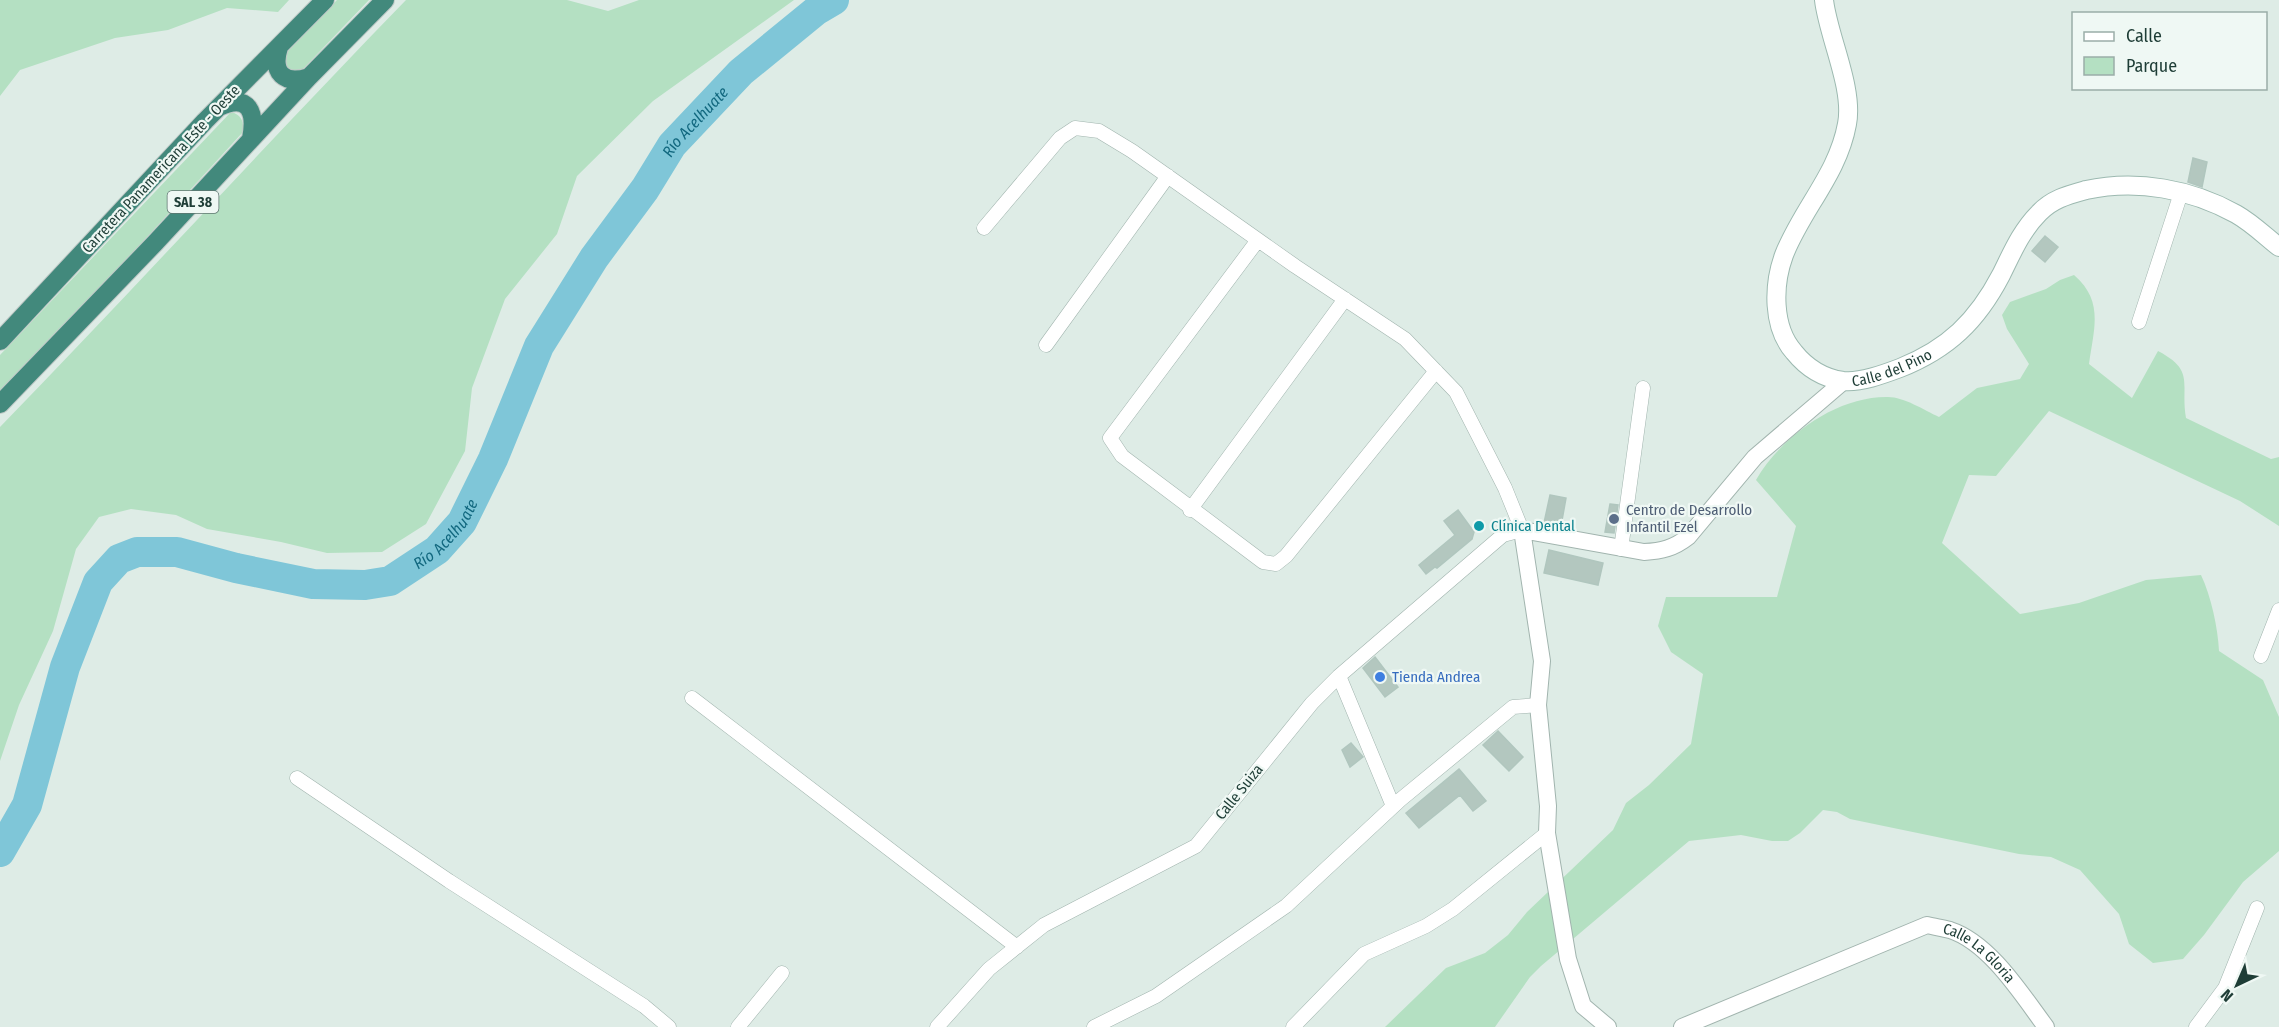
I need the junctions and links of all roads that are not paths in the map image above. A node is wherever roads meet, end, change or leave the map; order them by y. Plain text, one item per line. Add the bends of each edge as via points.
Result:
1 (325, 0) edge
2 (385, 0) edge
3 (1824, 0) edge
4 (279, 47) junction
5 (309, 77) junction
6 (219, 107) junction
7 (251, 140) junction
8 (1168, 176) junction
9 (2181, 193) junction
10 (984, 228) dead end
11 (1258, 240) junction
12 (2279, 247) edge
13 (1345, 299) junction
14 (2139, 322) dead end
15 (0, 341) edge
16 (1046, 345) dead end
17 (1436, 371) junction
18 (1844, 381) junction
19 (1643, 388) dead end
20 (0, 404) edge
21 (1191, 510) junction
22 (1522, 530) junction
23 (1621, 549) junction
24 (2279, 610) edge
25 (2261, 656) dead end
26 (1339, 676) junction
27 (692, 698) dead end
28 (1538, 705) junction
29 (297, 778) dead end
30 (1393, 806) junction
31 (1547, 833) junction
32 (2257, 908) dead end
33 (1017, 947) junction
34 (782, 973) dead end
35 (669, 1027) edge
36 (738, 1027) edge
37 (937, 1027) edge
38 (1094, 1027) edge
39 (1293, 1027) edge
40 (1608, 1027) edge
41 (1682, 1027) edge
42 (2046, 1027) edge
43 (2196, 1027) edge

1 - 4 highway, Carretera Panamericana Este - Oeste / SAL 38
2 - 5 highway, SAL 38
3 - 18 main road, Calle del Pino via 1844,86 1848,123 1836,161 1784,256 1777,288 1777,315 1788,346 1800,359 1814,372
4 - 5 highway via 275,58 281,75 299,80
4 - 6 highway, Carretera Panamericana Este - Oeste / SAL 38
5 - 7 highway, SAL 38
6 - 7 highway via 240,102 249,107 254,116
6 - 15 highway, Carretera Panamericana Este - Oeste / SAL 38
7 - 20 highway, SAL 38
8 - 10 street via 1099,131 1075,128 1060,138
8 - 11 street
8 - 16 street
9 - 12 main road, Calle del Pino via 2238,215
9 - 14 street
9 - 18 main road, Calle del Pino via 2138,185 2110,185 2064,195 2040,212 2020,235 1985,302 1948,343 1911,363 1868,378
11 - 13 street
11 - 21 street via 1110,438 1122,456
13 - 17 street via 1405,339
13 - 21 street
17 - 21 street via 1276,564 1263,562
17 - 22 street via 1456,392
18 - 23 street via 1755,457 1688,537 1661,551
19 - 23 street
22 - 23 street
22 - 26 street, Calle Suiza via 1503,535
22 - 28 street via 1542,661
24 - 25 street
26 - 30 street
26 - 33 street, Calle Suiza via 1312,703 1196,846 1044,925
27 - 33 street
28 - 30 street via 1513,707
28 - 31 street
29 - 35 street via 644,1006
30 - 38 street via 1286,906 1156,996
31 - 39 street via 1453,909 1364,954
31 - 40 street via 1571,969 1583,1006
32 - 43 street via 2225,988
33 - 37 street, Calle Suiza via 989,969
34 - 36 street
41 - 42 street, Calle La Gloria via 1927,925 1952,930 1984,950 2008,975

